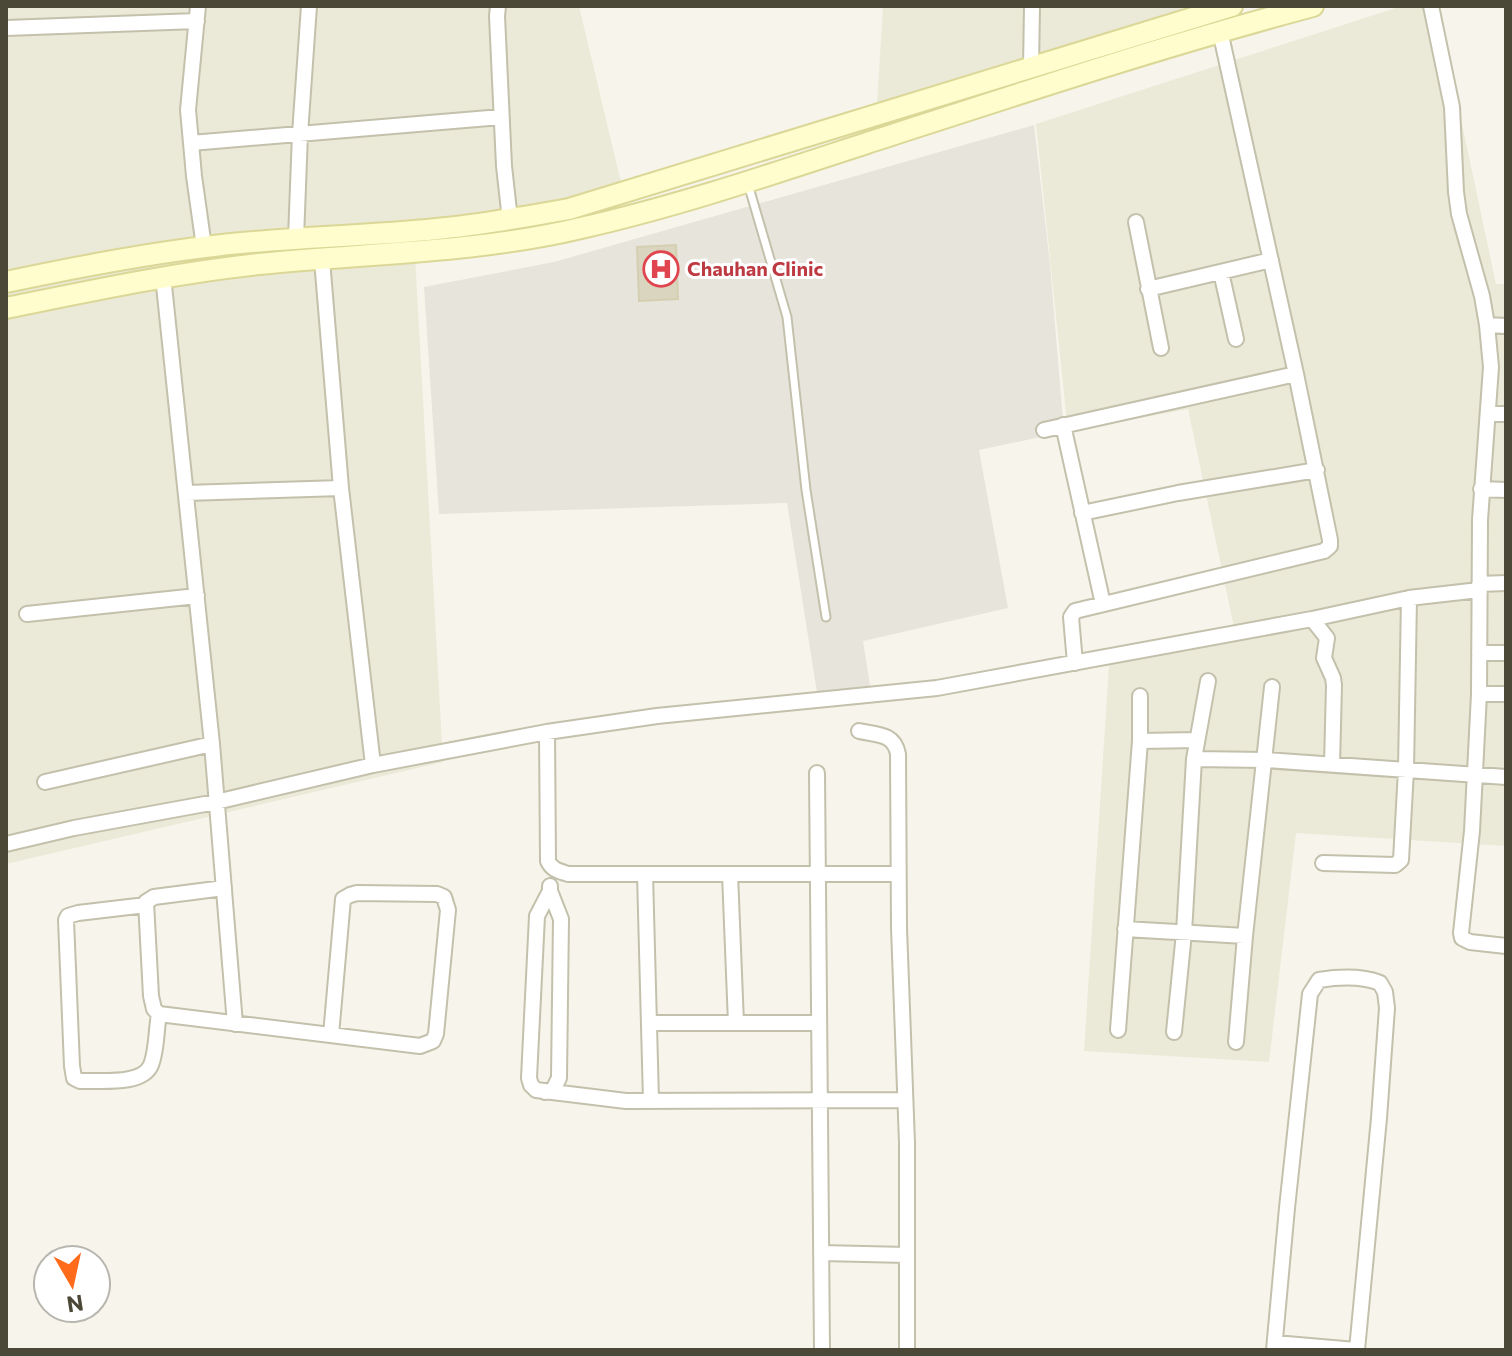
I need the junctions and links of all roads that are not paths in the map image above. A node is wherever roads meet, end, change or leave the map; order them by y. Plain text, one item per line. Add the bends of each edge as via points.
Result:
1 (309, 6) edge
2 (498, 6) edge
3 (1032, 6) edge
4 (1232, 6) edge
5 (1313, 6) edge
6 (1431, 6) edge
7 (198, 13) edge
8 (6, 28) edge
9 (1220, 31) junction
10 (1031, 68) junction
11 (501, 117) junction
12 (300, 134) junction
13 (191, 143) junction
14 (747, 182) junction
15 (510, 220) junction
16 (1136, 222) dead end
17 (296, 238) junction
18 (204, 247) junction
19 (322, 260) junction
20 (1271, 260) junction
21 (1221, 272) junction
22 (163, 276) junction
23 (6, 282) edge
24 (1148, 289) junction
25 (6, 308) edge
26 (1487, 325) junction
27 (1506, 326) edge
28 (1236, 339) dead end
29 (1161, 348) dead end
30 (1296, 374) junction
31 (1488, 414) junction
32 (1506, 414) edge
33 (1063, 425) junction
34 (1044, 430) dead end
35 (1317, 470) junction
36 (341, 488) junction
37 (1481, 489) junction
38 (1506, 490) edge
39 (186, 493) junction
40 (1082, 513) junction
41 (1506, 583) edge
42 (1479, 587) junction
43 (197, 596) junction
44 (1409, 598) junction
45 (1103, 604) junction
46 (27, 614) dead end
47 (826, 617) dead end
48 (1312, 619) junction
49 (1479, 653) junction
50 (1506, 653) edge
51 (1075, 663) junction
52 (1208, 681) dead end
53 (1272, 687) dead end
54 (1479, 694) junction
55 (1506, 694) edge
56 (1140, 696) dead end
57 (859, 731) dead end
58 (547, 732) junction
59 (1197, 740) junction
60 (1140, 741) junction
61 (212, 744) junction
62 (1194, 759) junction
63 (1265, 760) junction
64 (373, 765) junction
65 (1332, 765) junction
66 (1406, 770) junction
67 (817, 773) dead end
68 (1475, 775) junction
69 (1506, 777) edge
70 (45, 782) dead end
71 (216, 802) junction
72 (6, 844) edge
73 (1323, 863) dead end
74 (551, 867) junction
75 (645, 874) junction
76 (730, 874) junction
77 (898, 874) junction
78 (818, 875) junction
79 (224, 888) junction
80 (550, 891) junction
81 (146, 905) junction
82 (1125, 929) junction
83 (1184, 933) junction
84 (1245, 936) junction
85 (1506, 946) edge
86 (159, 1014) junction
87 (649, 1023) junction
88 (736, 1023) junction
89 (819, 1023) junction
90 (235, 1024) junction
91 (1118, 1030) dead end
92 (1174, 1032) dead end
93 (331, 1035) junction
94 (1236, 1042) dead end
95 (545, 1092) junction
96 (820, 1100) junction
97 (905, 1100) junction
98 (651, 1101) junction
99 (821, 1253) junction
100 (907, 1255) junction
101 (1275, 1347) edge
102 (822, 1350) edge
103 (907, 1350) edge
104 (1357, 1350) edge

1 - 12 street
2 - 11 street
3 - 10 street
4 - 10 main road
5 - 9 main road
6 - 26 street via 1452,107 1459,214
7 - 8 street
7 - 13 street via 188,110
9 - 14 main road
9 - 20 street
10 - 15 main road via 622,194
11 - 12 street
11 - 15 street
12 - 13 street
12 - 17 street
13 - 18 street
14 - 19 main road via 526,240
14 - 47 lane via 787,317
15 - 17 main road
16 - 24 street
17 - 18 main road
18 - 23 main road
19 - 22 main road
19 - 36 street
20 - 21 street
20 - 30 street
21 - 24 street
21 - 28 street
22 - 25 main road
22 - 39 street
24 - 29 street
26 - 27 street
26 - 31 street
30 - 33 street
30 - 35 street
31 - 32 street
31 - 37 street
33 - 34 street
33 - 40 street
35 - 40 street
35 - 45 street via 1330,540 1324,551
36 - 39 street
36 - 64 street
37 - 38 street
37 - 42 street
39 - 43 street
40 - 45 street
41 - 42 street
42 - 44 street
42 - 49 street
43 - 46 street
43 - 61 street
44 - 48 street
44 - 66 street
45 - 51 street via 1073,613
48 - 51 street
48 - 65 street via 1327,638 1324,658 1334,685
49 - 50 street
49 - 54 street
51 - 58 street via 937,688
52 - 59 street
53 - 63 street
54 - 55 street
54 - 68 street
56 - 60 street
57 - 77 street via 892,739 897,749
58 - 64 street
58 - 74 street
59 - 60 street
59 - 62 street
60 - 82 street
61 - 70 street
61 - 71 street
62 - 63 street
62 - 83 street
63 - 65 street
63 - 84 street
64 - 71 street
65 - 66 street
66 - 68 street
66 - 73 street via 1400,863
67 - 78 street
68 - 69 street
68 - 85 street via 1461,933 1470,942
71 - 72 street
71 - 79 street
74 - 75 street via 568,874
74 - 80 street
75 - 76 street
75 - 87 street
76 - 78 street
76 - 88 street
77 - 78 street
77 - 97 street
78 - 89 street
79 - 81 street via 151,898
79 - 90 street
80 - 95 street via 561,919 559,1078 553,1090
80 - 95 street via 537,916 529,1078 536,1090
81 - 86 street via 151,996
81 - 86 street via 78,913 66,920 74,1078 129,1079 145,1074 152,1062
82 - 83 street
82 - 91 street
83 - 84 street
83 - 92 street
84 - 94 street
86 - 90 street
87 - 88 street
87 - 98 street
88 - 89 street
89 - 96 street
90 - 93 street
93 - 93 street via 346,896 444,897 448,910 433,1041 420,1046
95 - 98 street
96 - 97 street
96 - 98 street
96 - 99 street
97 - 100 street
99 - 100 street
99 - 102 street
100 - 103 street
101 - 104 street
101 - 104 street via 1310,994 1319,980 1371,979 1385,992 1387,1008

